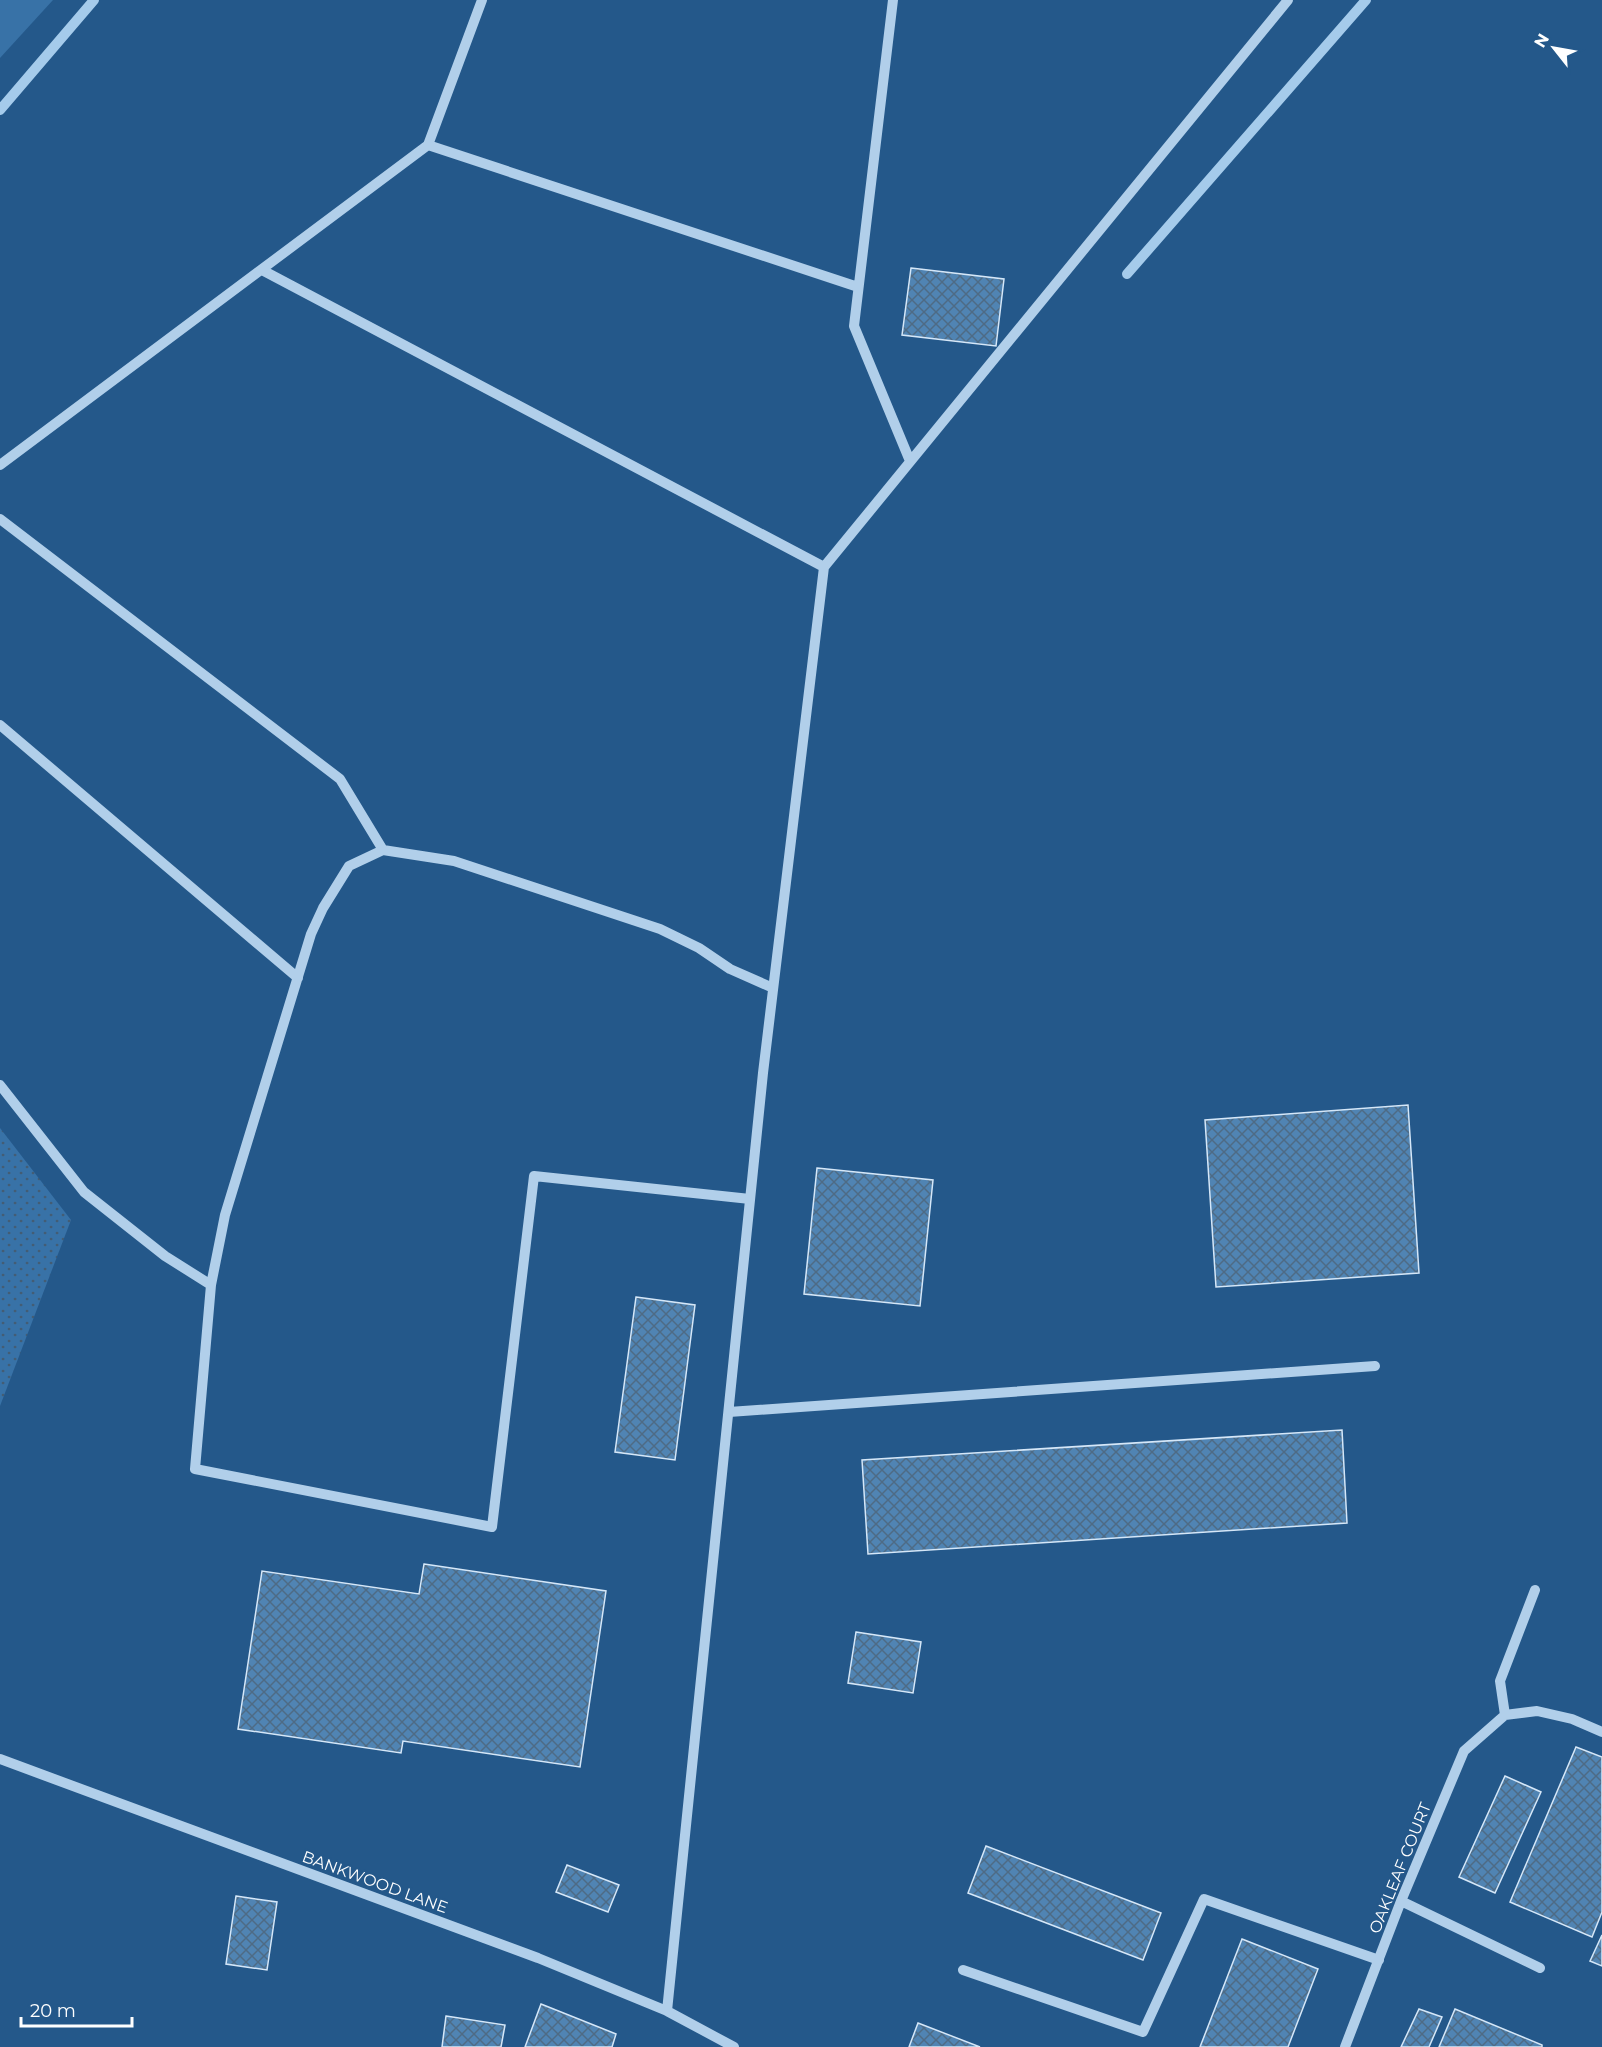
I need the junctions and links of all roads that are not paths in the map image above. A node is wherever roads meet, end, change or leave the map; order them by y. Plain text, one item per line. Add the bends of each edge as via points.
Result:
1 (482, 0) edge
2 (893, 0) edge
3 (1288, 0) edge
4 (428, 145) junction
5 (262, 270) junction
6 (858, 287) junction
7 (910, 461) junction
8 (0, 465) edge
9 (0, 519) edge
10 (824, 567) junction
11 (0, 725) edge
12 (383, 850) junction
13 (298, 978) junction
14 (773, 988) junction
15 (0, 1085) edge
16 (750, 1199) junction
17 (211, 1285) junction
18 (1375, 1365) dead end
19 (729, 1412) junction
20 (1535, 1590) dead end
21 (1505, 1715) junction
22 (1602, 1732) edge
23 (0, 1759) edge
24 (1401, 1901) junction
25 (1379, 1960) junction
26 (1540, 1968) dead end
27 (963, 1971) dead end
28 (667, 2012) junction
29 (734, 2047) edge
30 (1345, 2047) edge

1 - 4 street
2 - 6 street
3 - 7 street
4 - 5 street
4 - 6 street
5 - 8 street
5 - 10 street
6 - 7 street via 854,326
7 - 10 street
9 - 12 street via 340,779
10 - 14 street
11 - 13 street
12 - 13 street via 349,866 323,908
12 - 14 street via 454,861 660,929 730,969
13 - 17 street via 225,1215
14 - 16 street
15 - 17 street via 84,1192 165,1256
16 - 17 street via 534,1176 492,1527 195,1469
16 - 19 street
18 - 19 street
19 - 28 street
20 - 21 street via 1500,1681
21 - 22 street via 1537,1711 1572,1719
21 - 24 street, OAKLEAF COURT via 1464,1751
23 - 28 street, BANKWOOD LANE via 538,1958
24 - 25 street, OAKLEAF COURT
24 - 26 street
25 - 27 street via 1204,1899 1143,2032
25 - 30 street, OAKLEAF COURT
28 - 29 street, BANKWOOD LANE

